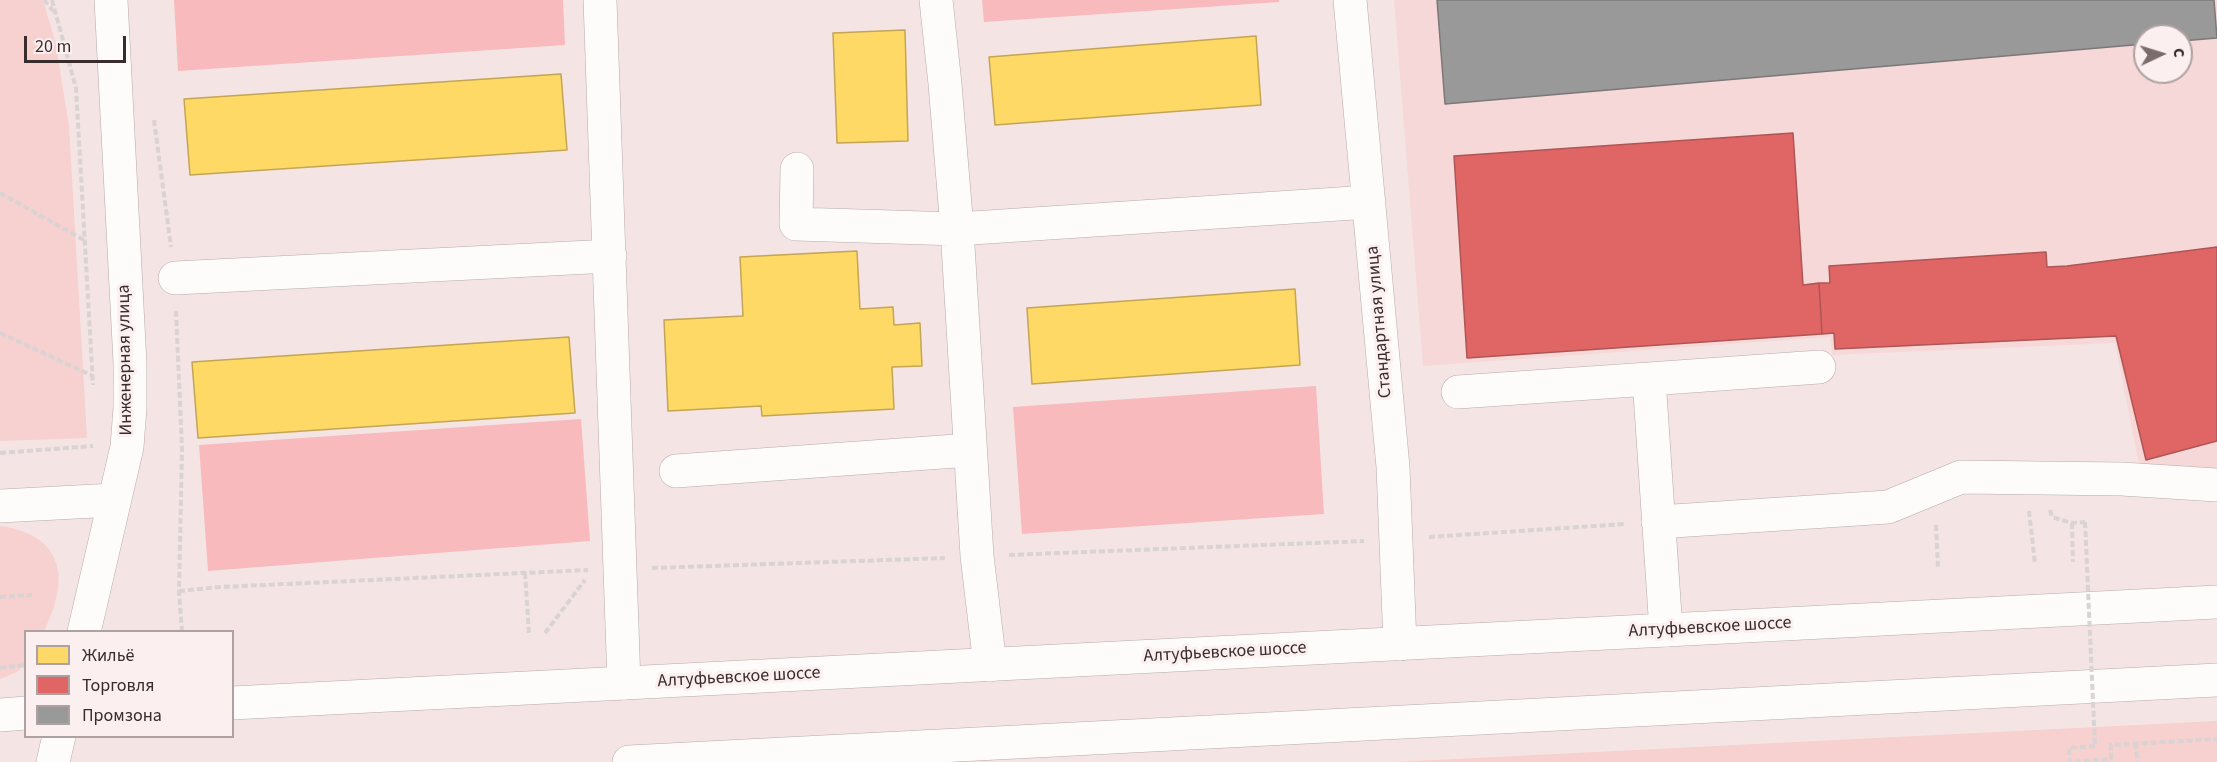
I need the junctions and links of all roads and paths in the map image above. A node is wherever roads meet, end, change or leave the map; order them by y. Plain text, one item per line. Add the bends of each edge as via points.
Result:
1 (44, 0) edge
2 (52, 0) edge
3 (100, 0) edge
4 (111, 0) edge
5 (600, 0) edge
6 (936, 0) edge
7 (1350, 0) edge
8 (57, 15) junction
9 (114, 84) junction
10 (153, 116) dead end
11 (797, 170) dead end
12 (0, 193) edge
13 (1369, 202) junction
14 (957, 229) junction
15 (85, 240) junction
16 (610, 256) junction
17 (175, 278) junction
18 (0, 333) edge
19 (1819, 368) dead end
20 (93, 376) junction
21 (1649, 379) junction
22 (93, 388) dead end
23 (1458, 392) dead end
24 (97, 446) dead end
25 (970, 450) junction
26 (0, 453) edge
27 (676, 471) dead end
28 (2025, 478) junction
29 (2217, 485) edge
30 (1934, 488) junction
31 (114, 500) junction
32 (0, 506) edge
33 (1658, 522) junction
34 (1396, 539) junction
35 (977, 556) junction
36 (2073, 562) dead end
37 (2036, 564) dead end
38 (620, 569) junction
39 (1938, 569) dead end
40 (525, 573) junction
41 (179, 591) junction
42 (32, 595) dead end
43 (0, 597) edge
44 (2217, 602) edge
45 (84, 630) edge
46 (182, 630) edge
47 (1666, 630) junction
48 (545, 633) dead end
49 (529, 634) dead end
50 (1400, 644) junction
51 (24, 665) edge
52 (990, 665) junction
53 (0, 668) edge
54 (2217, 680) edge
55 (624, 683) junction
56 (234, 703) edge
57 (24, 713) edge
58 (0, 715) edge
59 (59, 738) edge
60 (2217, 739) edge
61 (2134, 743) junction
62 (53, 762) edge
63 (629, 762) edge
64 (2138, 762) edge

1 - 8 path
2 - 8 path
3 - 9 main road, Инженерная улица
4 - 9 main road, Инженерная улица
5 - 16 main road
6 - 14 main road
7 - 13 main road, Стандартная улица
8 - 15 path via 76,88
9 - 31 main road, Инженерная улица via 130,408 127,447
10 - 17 path
11 - 14 main road via 796,224
12 - 15 path
13 - 14 main road
13 - 34 main road, Стандартная улица
14 - 25 main road
15 - 20 path
16 - 17 main road
16 - 38 main road
17 - 41 path via 182,449
18 - 20 path
19 - 21 main road
20 - 22 path
21 - 23 main road
21 - 33 main road
24 - 26 path
25 - 27 main road
25 - 35 main road
28 - 29 main road
28 - 30 main road via 1961,477
28 - 37 path
30 - 33 main road via 1888,507
30 - 39 path
31 - 32 main road
31 - 45 main road, Инженерная улица
33 - 34 path
33 - 47 main road
34 - 35 path
34 - 50 main road, Стандартная улица
35 - 38 path
35 - 52 main road
36 - 61 path, bridge via 2072,523 2085,522 2096,746 2069,748 2070,762 2111,759 2111,745
38 - 55 main road
40 - 41 path
40 - 48 path via 592,570
40 - 49 path
41 - 46 path
42 - 43 path
44 - 47 main road, Алтуфьевское шоссе
47 - 50 main road, Алтуфьевское шоссе
50 - 52 main road, Алтуфьевское шоссе
51 - 53 path
52 - 55 main road, Алтуфьевское шоссе
54 - 63 main road
55 - 56 main road, Алтуфьевское шоссе
57 - 58 main road
59 - 62 main road
60 - 61 path
61 - 64 path

